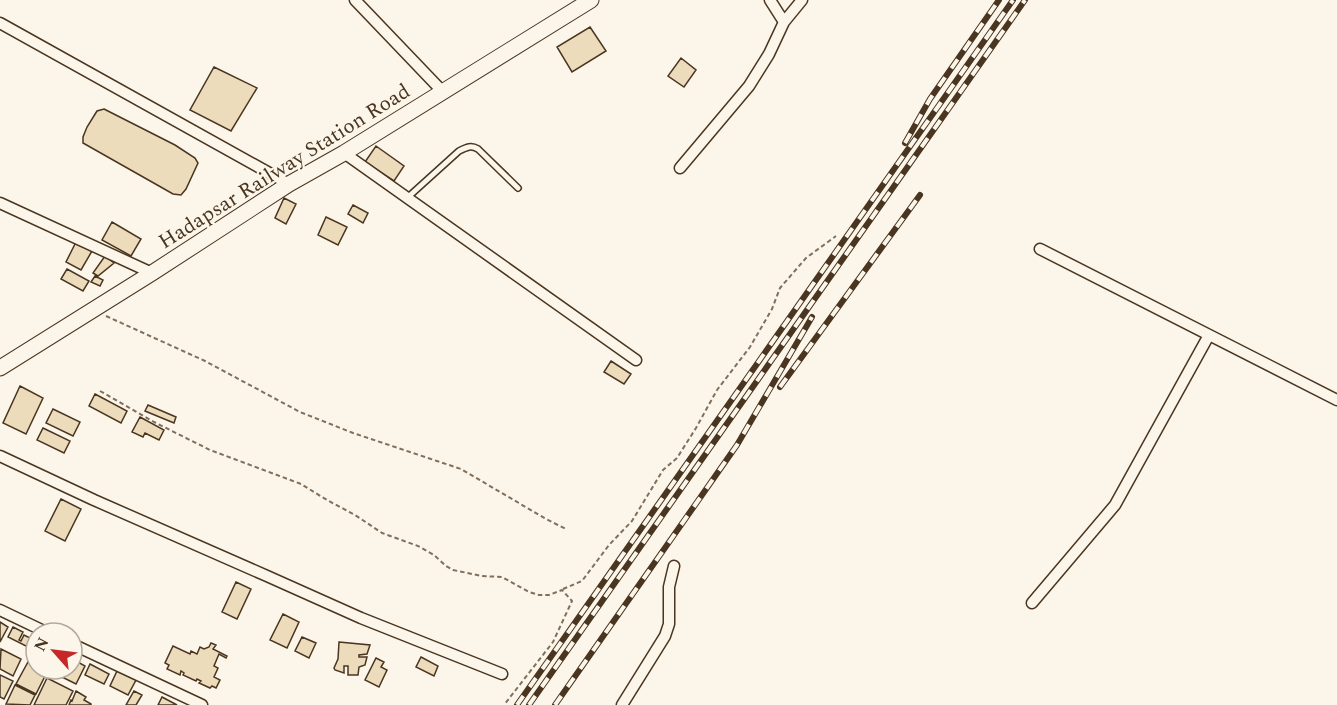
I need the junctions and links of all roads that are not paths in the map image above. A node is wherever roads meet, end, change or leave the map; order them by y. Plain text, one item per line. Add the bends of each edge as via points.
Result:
1 (355, 0) edge
2 (591, 0) edge
3 (770, 0) edge
4 (801, 0) edge
5 (784, 22) junction
6 (0, 23) edge
7 (443, 92) junction
8 (344, 153) junction
9 (680, 168) dead end
10 (289, 184) junction
11 (518, 188) dead end
12 (407, 198) junction
13 (0, 203) edge
14 (1040, 249) dead end
15 (152, 273) junction
16 (1209, 335) junction
17 (636, 360) dead end
18 (0, 368) edge
19 (1337, 400) edge
20 (0, 456) edge
21 (674, 566) dead end
22 (1032, 603) dead end
23 (0, 610) edge
24 (24, 622) edge
25 (84, 650) edge
26 (502, 674) dead end
27 (202, 705) edge
28 (622, 705) edge

1 - 7 street
2 - 7 street, Hadapsar Railway Station Road
3 - 5 street
4 - 5 street
5 - 9 street via 749,86
6 - 10 street
7 - 8 street, Hadapsar Railway Station Road
8 - 10 street, Hadapsar Railway Station Road
8 - 12 street
10 - 15 street, Hadapsar Railway Station Road
11 - 12 lane via 478,149 467,146
12 - 17 street
13 - 15 street
14 - 16 street
15 - 18 street, Hadapsar Railway Station Road
16 - 19 street
16 - 22 street via 1115,505
20 - 26 street via 361,618
21 - 28 street via 665,636
23 - 24 street
25 - 27 street

